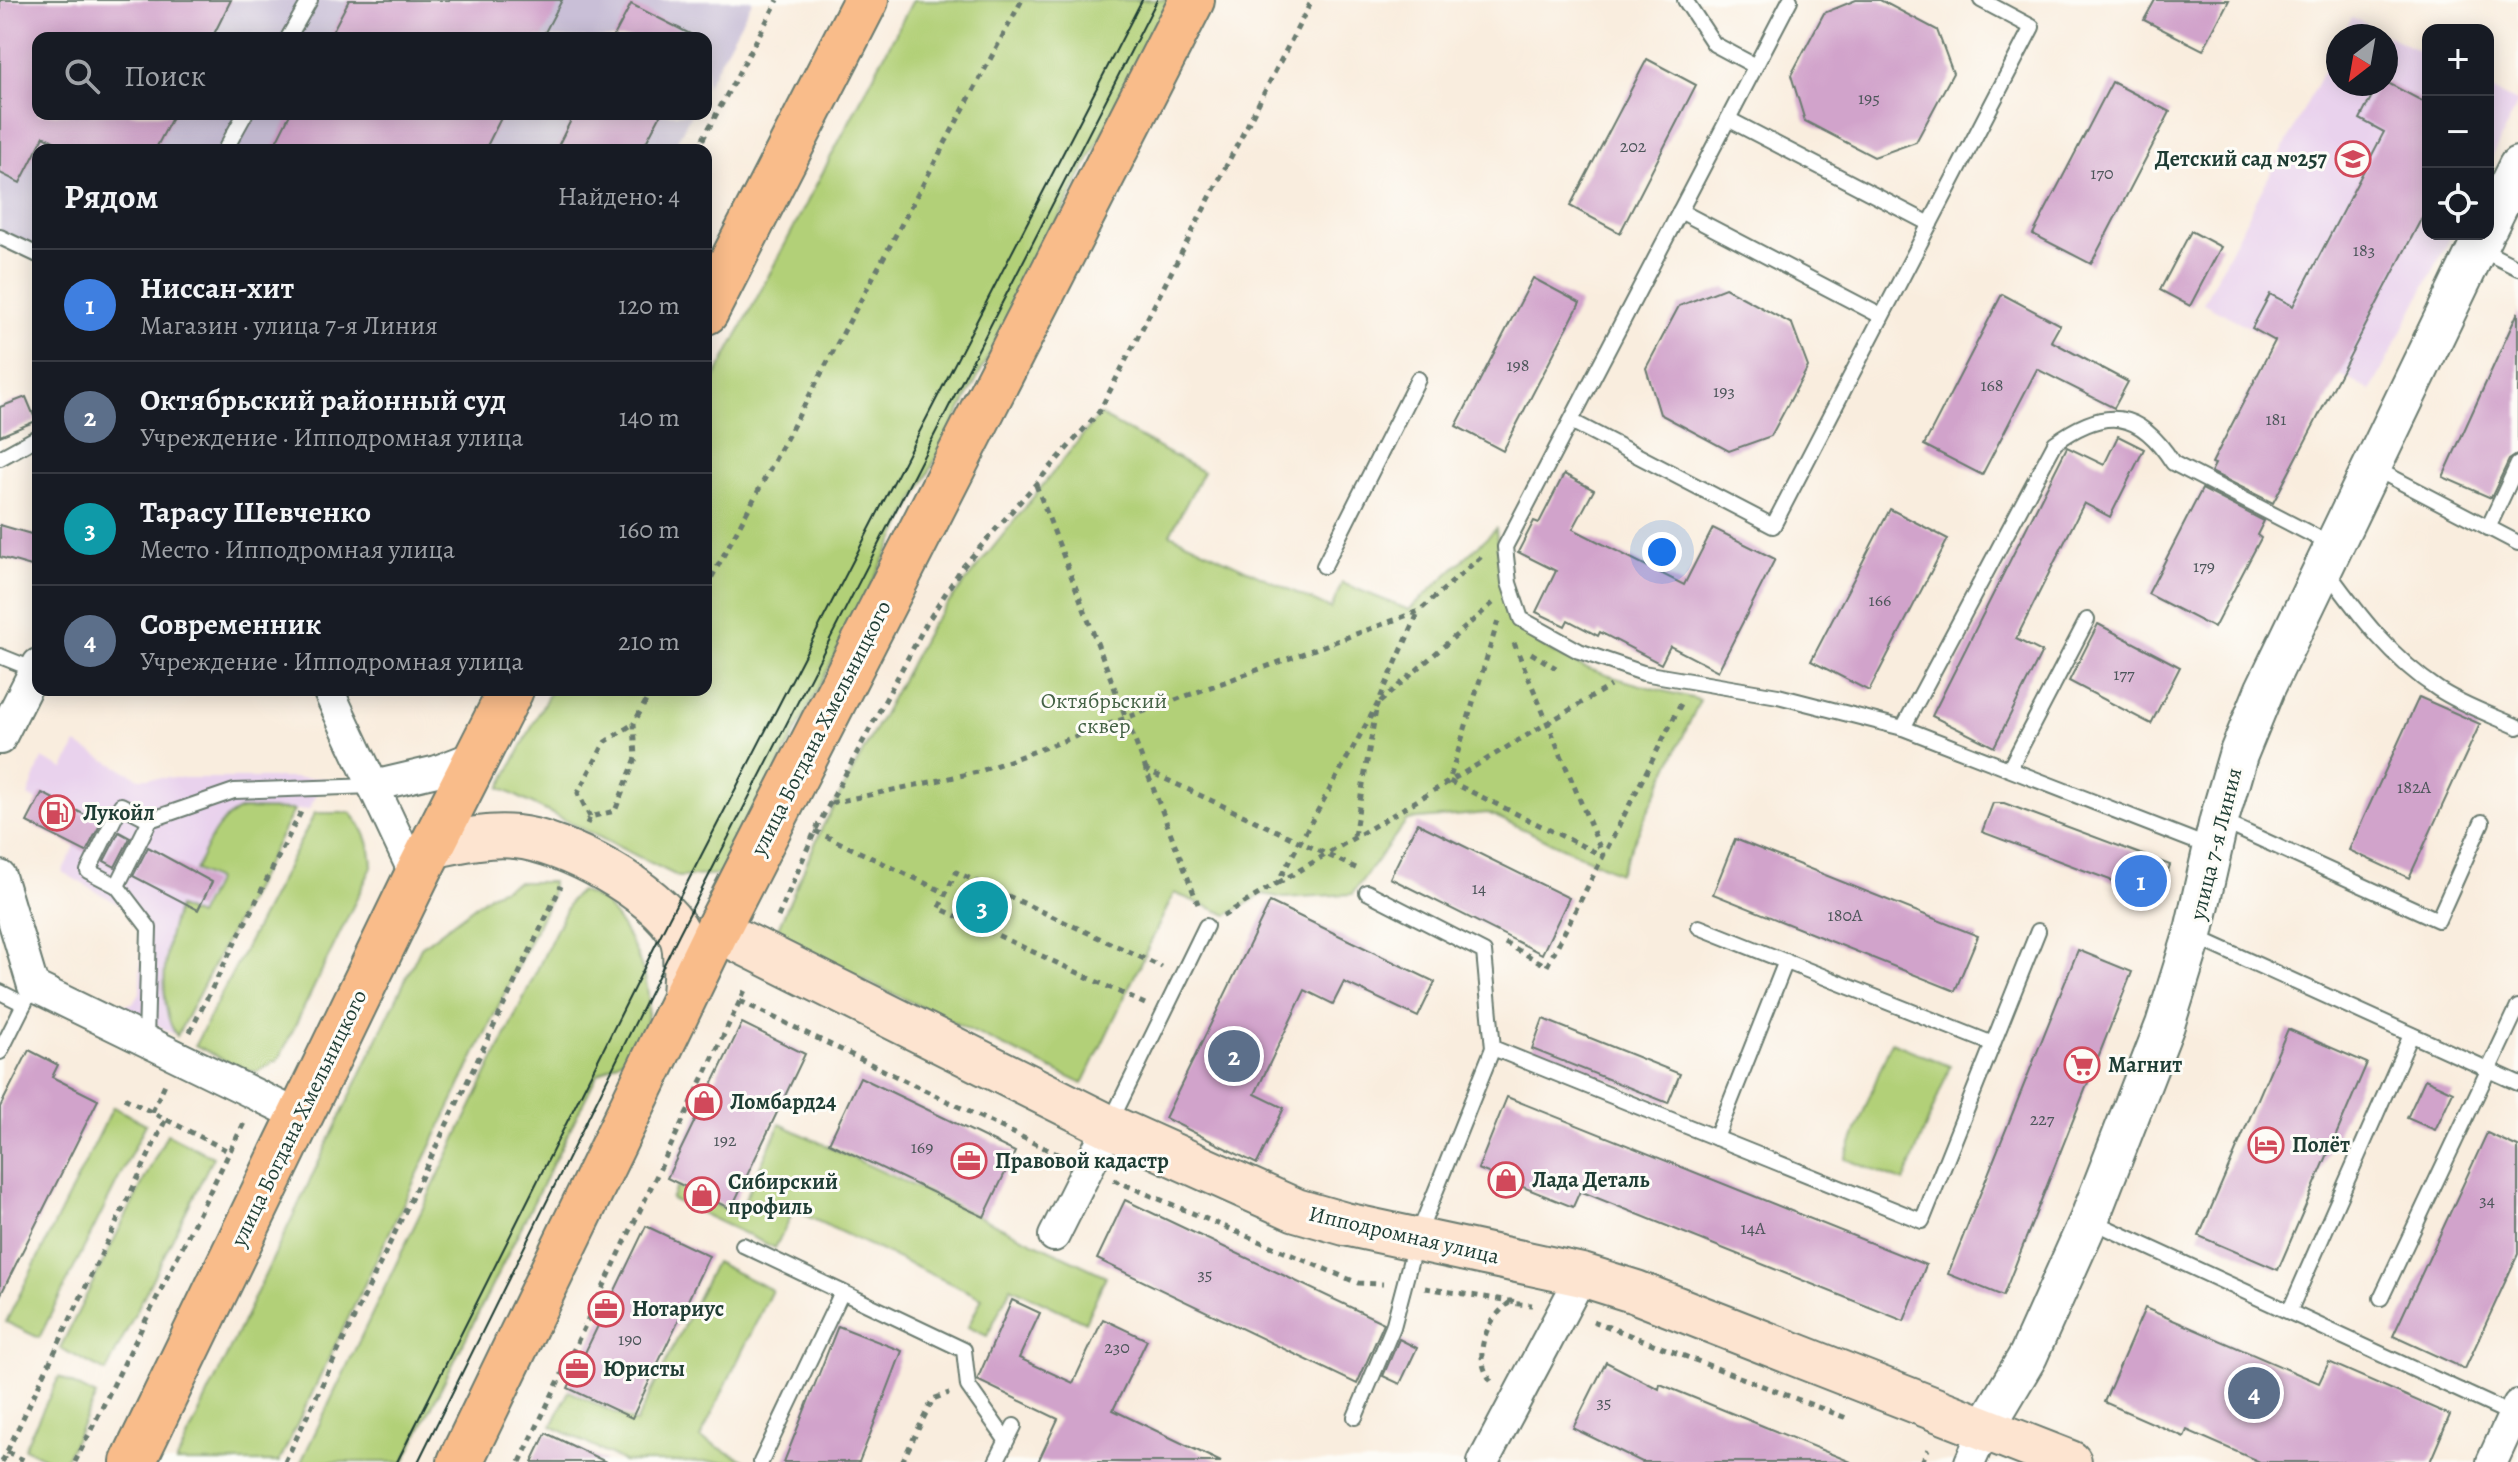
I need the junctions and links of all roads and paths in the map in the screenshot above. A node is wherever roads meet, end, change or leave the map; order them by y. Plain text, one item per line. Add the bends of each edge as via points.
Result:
1 (310, 0) edge
2 (778, 0) edge
3 (866, 0) edge
4 (1022, 0) edge
5 (1192, 0) edge
6 (1312, 0) edge
7 (1685, 0) edge
8 (1790, 0) edge
9 (1981, 0) edge
10 (291, 32) edge
11 (1755, 66) junction
12 (1728, 119) junction
13 (242, 120) edge
14 (228, 144) edge
15 (700, 144) edge
16 (2518, 166) edge
17 (1680, 211) junction
18 (2494, 214) edge
19 (1930, 224) junction
20 (0, 237) edge
21 (2481, 240) edge
22 (2487, 240) edge
23 (32, 252) edge
24 (2518, 268) edge
25 (712, 300) edge
26 (1881, 316) junction
27 (1418, 379) dead end
28 (1571, 421) junction
29 (32, 440) edge
30 (0, 458) edge
31 (2518, 464) edge
32 (2370, 466) junction
33 (1036, 485) junction
34 (2488, 528) junction
35 (2518, 543) edge
36 (1493, 546) dead end
37 (2327, 555) junction
38 (1324, 566) dead end
39 (712, 577) edge
40 (1497, 600) dead end
41 (1419, 611) junction
42 (1500, 613) dead end
43 (2087, 620) dead end
44 (1509, 631) dead end
45 (0, 656) edge
46 (32, 666) edge
47 (1636, 671) junction
48 (32, 675) edge
49 (1692, 682) junction
50 (331, 696) edge
51 (508, 696) edge
52 (649, 696) edge
53 (1377, 705) junction
54 (1124, 720) junction
55 (634, 723) junction
56 (1547, 723) junction
57 (2518, 727) edge
58 (1903, 728) junction
59 (0, 739) edge
60 (478, 755) junction
61 (2010, 768) junction
62 (1144, 769) junction
63 (1449, 781) junction
64 (373, 786) junction
65 (313, 789) junction
66 (830, 804) junction
67 (590, 817) junction
68 (150, 820) junction
69 (2482, 822) dead end
70 (586, 828) dead end
71 (815, 831) junction
72 (2216, 834) junction
73 (1354, 836) junction
74 (1301, 841) junction
75 (1327, 853) junction
76 (1603, 856) junction
77 (423, 862) junction
78 (1364, 871) dead end
79 (0, 876) edge
80 (1277, 883) junction
81 (561, 885) dead end
82 (117, 886) junction
83 (1367, 892) dead end
84 (946, 893) junction
85 (778, 917) dead end
86 (1206, 926) junction
87 (1699, 927) dead end
88 (717, 930) junction
89 (2038, 931) dead end
90 (2193, 935) junction
91 (1498, 939) dead end
92 (1786, 961) junction
93 (1181, 977) junction
94 (751, 979) dead end
95 (0, 992) edge
96 (28, 995) junction
97 (683, 1001) junction
98 (2518, 1007) edge
99 (1164, 1013) junction
100 (2411, 1035) junction
101 (146, 1040) junction
102 (1993, 1044) junction
103 (1493, 1048) junction
104 (0, 1052) edge
105 (178, 1055) junction
106 (2489, 1069) junction
107 (2518, 1083) edge
108 (258, 1095) junction
109 (124, 1098) dead end
110 (152, 1112) junction
111 (300, 1116) junction
112 (166, 1119) junction
113 (1109, 1126) junction
114 (1716, 1138) junction
115 (230, 1152) junction
116 (2089, 1220) junction
117 (1054, 1236) dead end
118 (1416, 1240) junction
119 (743, 1245) dead end
120 (1582, 1275) junction
121 (842, 1292) junction
122 (2381, 1298) dead end
123 (2290, 1310) junction
124 (968, 1386) junction
125 (2516, 1410) edge
126 (1355, 1417) dead end
127 (1014, 1426) dead end
128 (1006, 1440) junction
129 (1978, 1445) edge
130 (1928, 1449) dead end
131 (7, 1452) junction
132 (2, 1462) edge
133 (28, 1462) edge
134 (75, 1462) edge
135 (133, 1462) edge
136 (285, 1462) edge
137 (460, 1462) edge
138 (520, 1462) edge
139 (761, 1462) edge
140 (902, 1462) edge
141 (996, 1462) edge
142 (1483, 1462) edge
143 (1922, 1462) edge
144 (2070, 1462) edge
145 (2492, 1462) edge

1 - 10 lane
2 - 15 path
3 - 25 main road
4 - 39 path
5 - 88 main road, улица Богдана Хмельницкого
6 - 33 path via 1099,412
7 - 11 lane via 1714,44
8 - 11 lane
9 - 19 lane via 2032,27
11 - 12 lane
12 - 17 lane
12 - 19 lane
13 - 14 lane
16 - 18 street, улица 7-я Линия
17 - 26 lane
17 - 28 lane
19 - 26 lane
20 - 23 lane
21 - 32 street, улица 7-я Линия
22 - 24 lane
26 - 28 lane via 1773,526
27 - 38 lane
28 - 47 lane via 1505,547 1509,583 1521,619 1579,651
29 - 30 lane
31 - 34 lane
32 - 34 lane
32 - 37 street, улица 7-я Линия
33 - 54 path
33 - 66 path via 961,569
34 - 35 lane
36 - 41 path
37 - 57 lane via 2361,618 2403,662 2440,691
37 - 58 lane via 2173,463 2159,440 2140,425 2114,417 2082,423 2055,443
37 - 72 street, улица 7-я Линия via 2243,742
40 - 53 path
41 - 53 path
41 - 54 path
42 - 63 path
43 - 61 lane
44 - 56 path
45 - 46 lane
47 - 49 lane
47 - 56 path
48 - 59 street
49 - 58 lane via 1778,696
49 - 76 path
50 - 64 street
51 - 60 main road, улица Богдана Хмельницкого
52 - 55 path
53 - 73 path
53 - 74 path
54 - 62 path
54 - 66 path via 978,772
55 - 67 path via 636,758 615,811
55 - 67 path via 605,742 578,793
56 - 63 path
56 - 76 path
58 - 61 lane
60 - 64 street
60 - 77 main road, улица Богдана Хмельницкого
61 - 72 lane
62 - 74 path
62 - 86 path
63 - 73 path
63 - 76 path
64 - 65 lane
64 - 77 street
65 - 68 lane via 234,791
65 - 105 path
66 - 71 path
67 - 70 path
68 - 82 lane
68 - 82 lane via 121,805 88,871
69 - 72 lane via 2438,920
71 - 84 path
71 - 85 path
72 - 90 street, улица 7-я Линия
73 - 75 path
74 - 75 path
74 - 80 path
75 - 78 path
75 - 80 path
76 - 91 path via 1547,966
77 - 97 main road via 483,837 530,839 630,885 651,900 679,934
77 - 111 main road, улица Богдана Хмельницкого
79 - 96 street
80 - 86 path
81 - 136 path
82 - 101 lane via 149,928
83 - 103 lane via 1484,952
84 - 93 path via 956,872
84 - 99 path via 939,908
86 - 93 lane
87 - 92 lane
88 - 97 main road, улица Богдана Хмельницкого
88 - 113 main road, Ипподромная улица
89 - 102 lane
90 - 100 lane
90 - 116 street, улица 7-я Линия via 2165,1025
92 - 102 lane
92 - 114 lane
93 - 99 lane
94 - 138 path
95 - 96 lane
96 - 101 street
96 - 104 lane
97 - 137 main road, улица Богдана Хмельницкого
98 - 106 lane
99 - 113 lane
100 - 106 lane
100 - 123 lane
101 - 105 street
102 - 114 lane via 1922,1221
103 - 114 lane
103 - 118 lane
105 - 108 street
105 - 110 path
106 - 107 lane
106 - 122 lane
108 - 111 street
108 - 115 path
109 - 110 path
110 - 112 path
111 - 135 main road, улица Богдана Хмельницкого
112 - 115 path
112 - 131 path
113 - 117 street
113 - 118 main road, Ипподромная улица via 1296,1210
115 - 134 path
116 - 123 lane
116 - 129 street, улица 7-я Линия via 2028,1356
118 - 120 main road, Ипподромная улица
118 - 126 lane via 1393,1327
119 - 121 lane
120 - 129 main road, Ипподромная улица via 1636,1292
120 - 142 street
121 - 124 lane via 964,1350
121 - 139 lane
123 - 125 lane
124 - 128 lane
124 - 140 path via 933,1399
125 - 145 street
127 - 128 lane
128 - 141 lane
129 - 144 main road, Ипподромная улица
130 - 143 path
131 - 132 path
131 - 133 path

